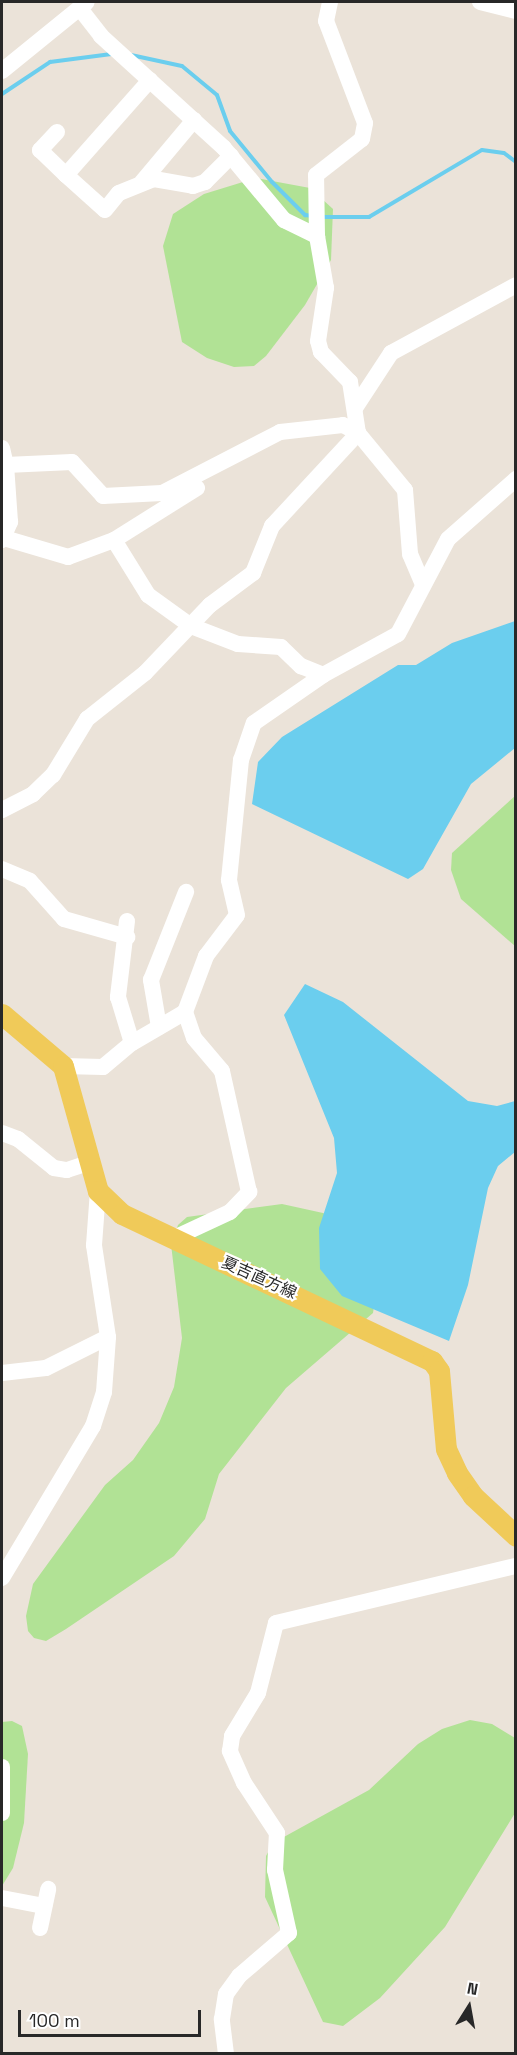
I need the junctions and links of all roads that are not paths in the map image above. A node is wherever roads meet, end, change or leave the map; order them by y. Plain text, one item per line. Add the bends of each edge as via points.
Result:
1 (330, 2) edge
2 (480, 2) edge
3 (85, 6) edge
4 (516, 11) edge
5 (2, 71) edge
6 (150, 80) junction
7 (194, 120) junction
8 (57, 132) dead end
9 (231, 156) junction
10 (66, 175) junction
11 (142, 182) junction
12 (316, 223) junction
13 (516, 285) edge
14 (355, 408) junction
15 (358, 434) junction
16 (2, 448) edge
17 (218, 462) junction
18 (6, 465) junction
19 (516, 479) edge
20 (3, 539) edge
21 (114, 540) junction
22 (423, 584) junction
23 (191, 626) junction
24 (323, 675) junction
25 (2, 810) edge
26 (2, 870) edge
27 (186, 892) dead end
28 (185, 1012) junction
29 (2, 1014) edge
30 (159, 1027) junction
31 (132, 1043) junction
32 (63, 1066) junction
33 (2, 1133) edge
34 (88, 1163) junction
35 (98, 1191) junction
36 (172, 1239) junction
37 (108, 1337) junction
38 (2, 1373) edge
39 (516, 1536) edge
40 (516, 1566) edge
41 (2, 1578) edge
42 (2, 1767) edge
43 (2, 1814) edge
44 (48, 1889) dead end
45 (2, 1898) edge
46 (44, 1906) junction
47 (40, 1928) dead end
48 (226, 2054) edge

1 - 12 street via 326,21 365,123 362,139 316,175
2 - 4 street
3 - 5 street
3 - 6 street via 114,47
6 - 7 street
6 - 10 street
7 - 9 street
7 - 11 street
8 - 10 street via 40,150
9 - 11 street via 217,173 193,186 154,179
9 - 12 street via 284,220
10 - 11 street via 105,210 119,193
12 - 14 street via 326,288 318,341 321,352 350,382
13 - 14 street via 391,353
14 - 15 street
15 - 17 street via 343,424 280,432
15 - 22 street via 405,490 410,554
15 - 23 street via 272,526 253,573 210,605
16 - 18 street
17 - 18 street via 182,486 126,497 103,496 72,462
17 - 21 street via 203,485
18 - 20 street via 10,522
19 - 22 street via 448,539
20 - 21 street via 68,557
21 - 23 street via 148,594
22 - 24 street via 411,617 398,634
23 - 24 street via 238,644 281,646 301,666
23 - 25 street via 145,673 87,719 53,775 33,794
24 - 28 street via 254,723 245,741 229,880 237,915 206,956
26 - 31 street via 30,881 64,919 127,929 118,997
27 - 30 street via 151,980
28 - 30 street
28 - 36 street via 194,1038 222,1071 249,1192 230,1212
29 - 32 main road
30 - 31 street
31 - 32 street via 103,1067
32 - 34 main road, 夏吉直方線
33 - 34 street via 18,1140 54,1168 67,1170
34 - 35 main road, 夏吉直方線
35 - 36 main road, 夏吉直方線 via 122,1214
35 - 37 street via 94,1245
36 - 39 main road, 夏吉直方線 via 432,1361 439,1371 446,1449 456,1473 473,1496
37 - 38 street via 46,1368
37 - 41 street via 104,1392 93,1426
40 - 48 street via 276,1623 258,1692 232,1736 230,1751 244,1783 277,1833 276,1879 289,1933 239,1976 226,1994 222,2019
42 - 43 street
44 - 46 street
45 - 46 street
46 - 47 street

